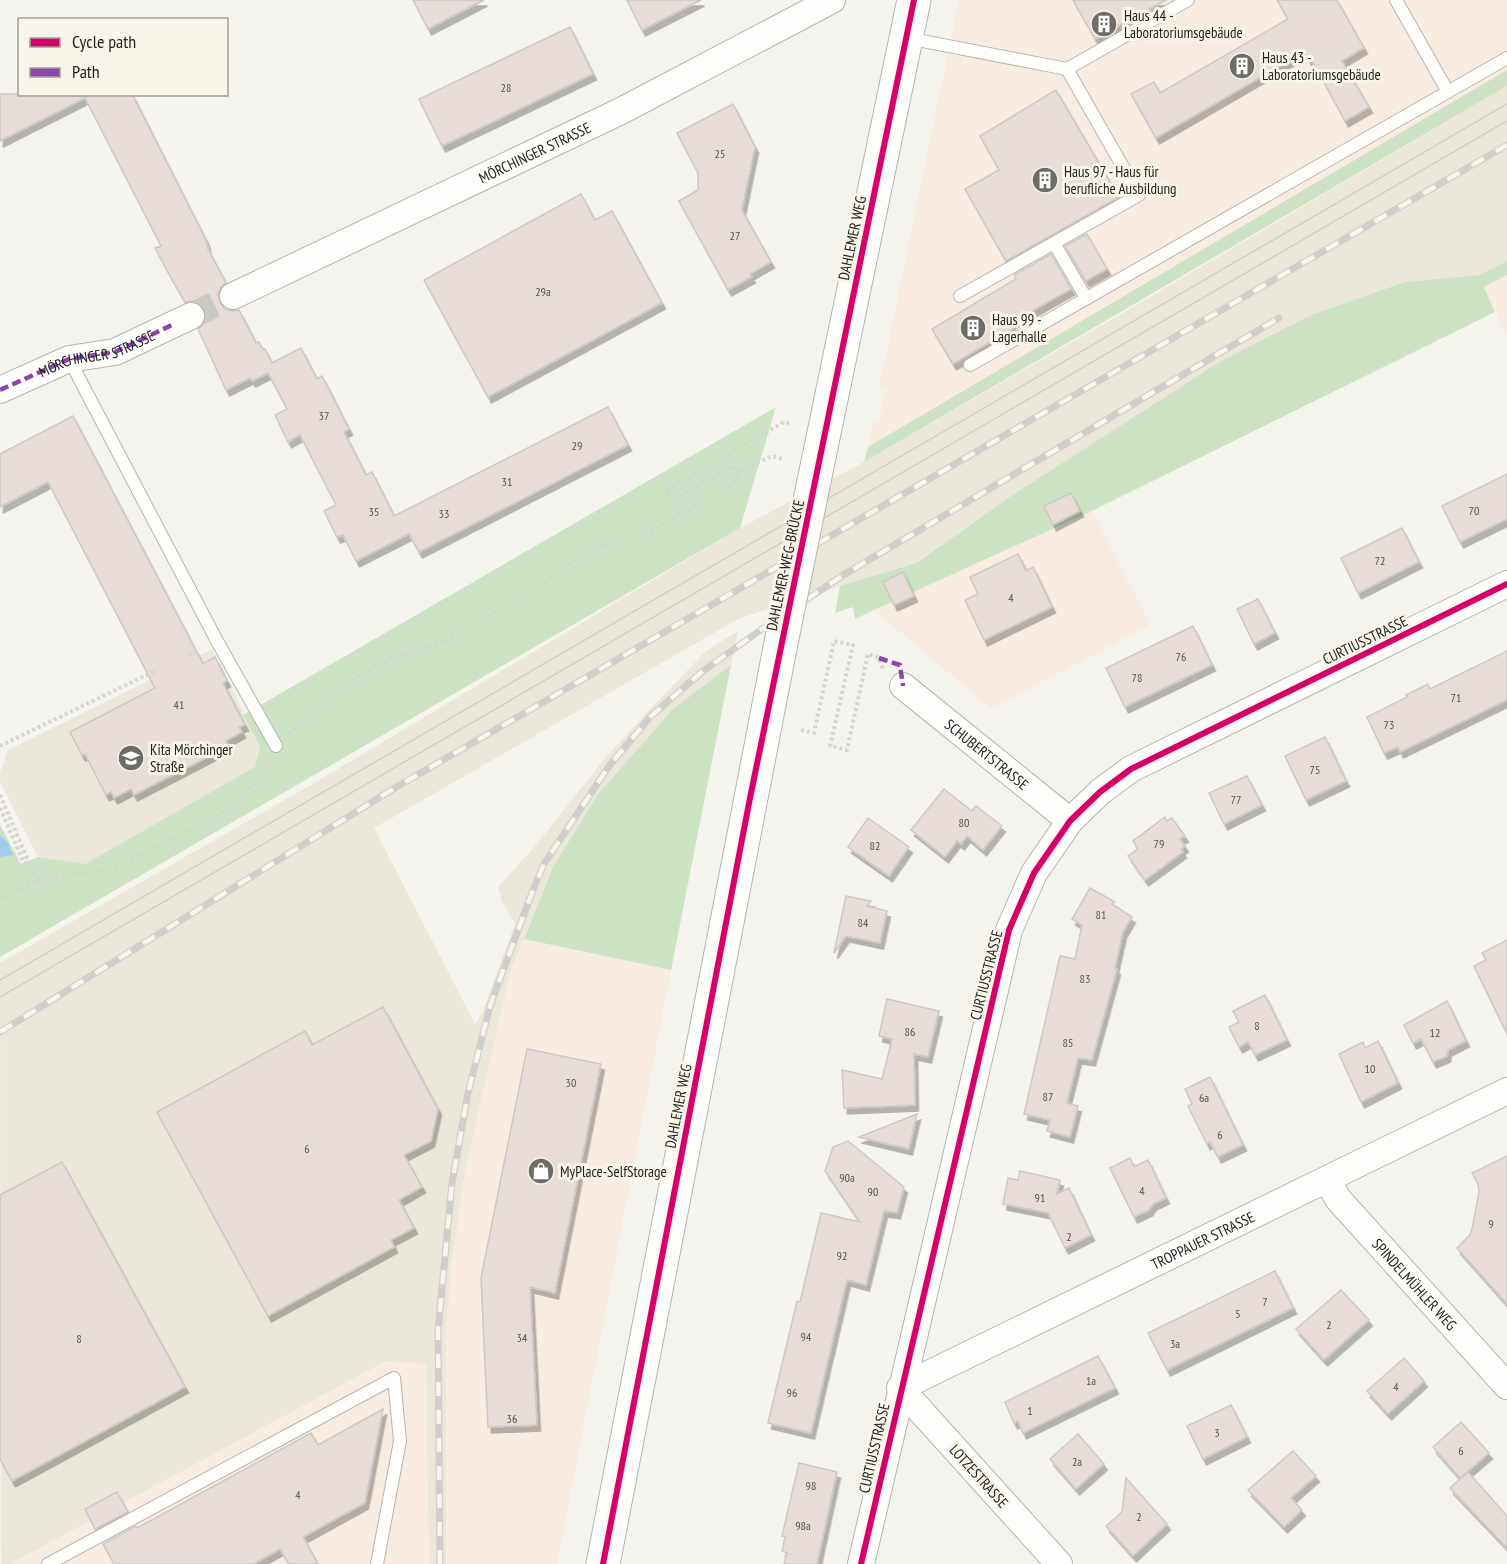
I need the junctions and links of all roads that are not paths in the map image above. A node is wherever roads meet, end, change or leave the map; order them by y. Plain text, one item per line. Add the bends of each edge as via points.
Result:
1 (832, 0) edge
2 (914, 0) edge
3 (1188, 0) edge
4 (1396, 0) edge
5 (906, 38) junction
6 (1507, 58) edge
7 (1067, 69) junction
8 (1448, 92) junction
9 (1054, 243) junction
10 (232, 296) tunnel mouth
11 (960, 296) dead end
12 (1086, 298) junction
13 (191, 316) tunnel mouth
14 (69, 359) junction
15 (970, 365) dead end
16 (0, 390) edge
17 (814, 481) joint
18 (1507, 584) edge
19 (779, 652) joint
20 (903, 686) road end
21 (276, 746) road end
22 (1070, 821) junction
23 (1507, 1091) edge
24 (1328, 1180) junction
25 (1507, 1386) edge
26 (900, 1388) junction
27 (48, 1564) edge
28 (377, 1564) edge
29 (603, 1564) edge
30 (861, 1564) edge
31 (1059, 1564) edge

1 - 10 street, MÖRCHINGER STRASSE via 621,111
2 - 5 main road, DAHLEMER WEG
3 - 7 lane
4 - 8 lane
5 - 7 lane
5 - 17 main road, DAHLEMER WEG
6 - 8 lane
7 - 9 lane via 1139,195
8 - 12 lane
9 - 11 lane
9 - 12 lane
12 - 15 lane
13 - 14 street, MÖRCHINGER STRASSE via 115,352
14 - 16 street, MÖRCHINGER STRASSE
14 - 21 lane
17 - 19 main road, DAHLEMER-WEG-BRÜCKE, bridge
18 - 22 street, CURTIUSSTRASSE via 1131,769
19 - 29 main road, DAHLEMER WEG
20 - 22 street, SCHUBERTSTRASSE
22 - 26 street, CURTIUSSTRASSE via 1034,873 1009,930
23 - 24 street, TROPPAUER STRASSE
24 - 25 street, SPINDELMÜHLER WEG via 1338,1199
24 - 26 street, TROPPAUER STRASSE
26 - 30 street, CURTIUSSTRASSE
26 - 31 street, LOTZESTRASSE
27 - 28 lane via 394,1378 400,1441

